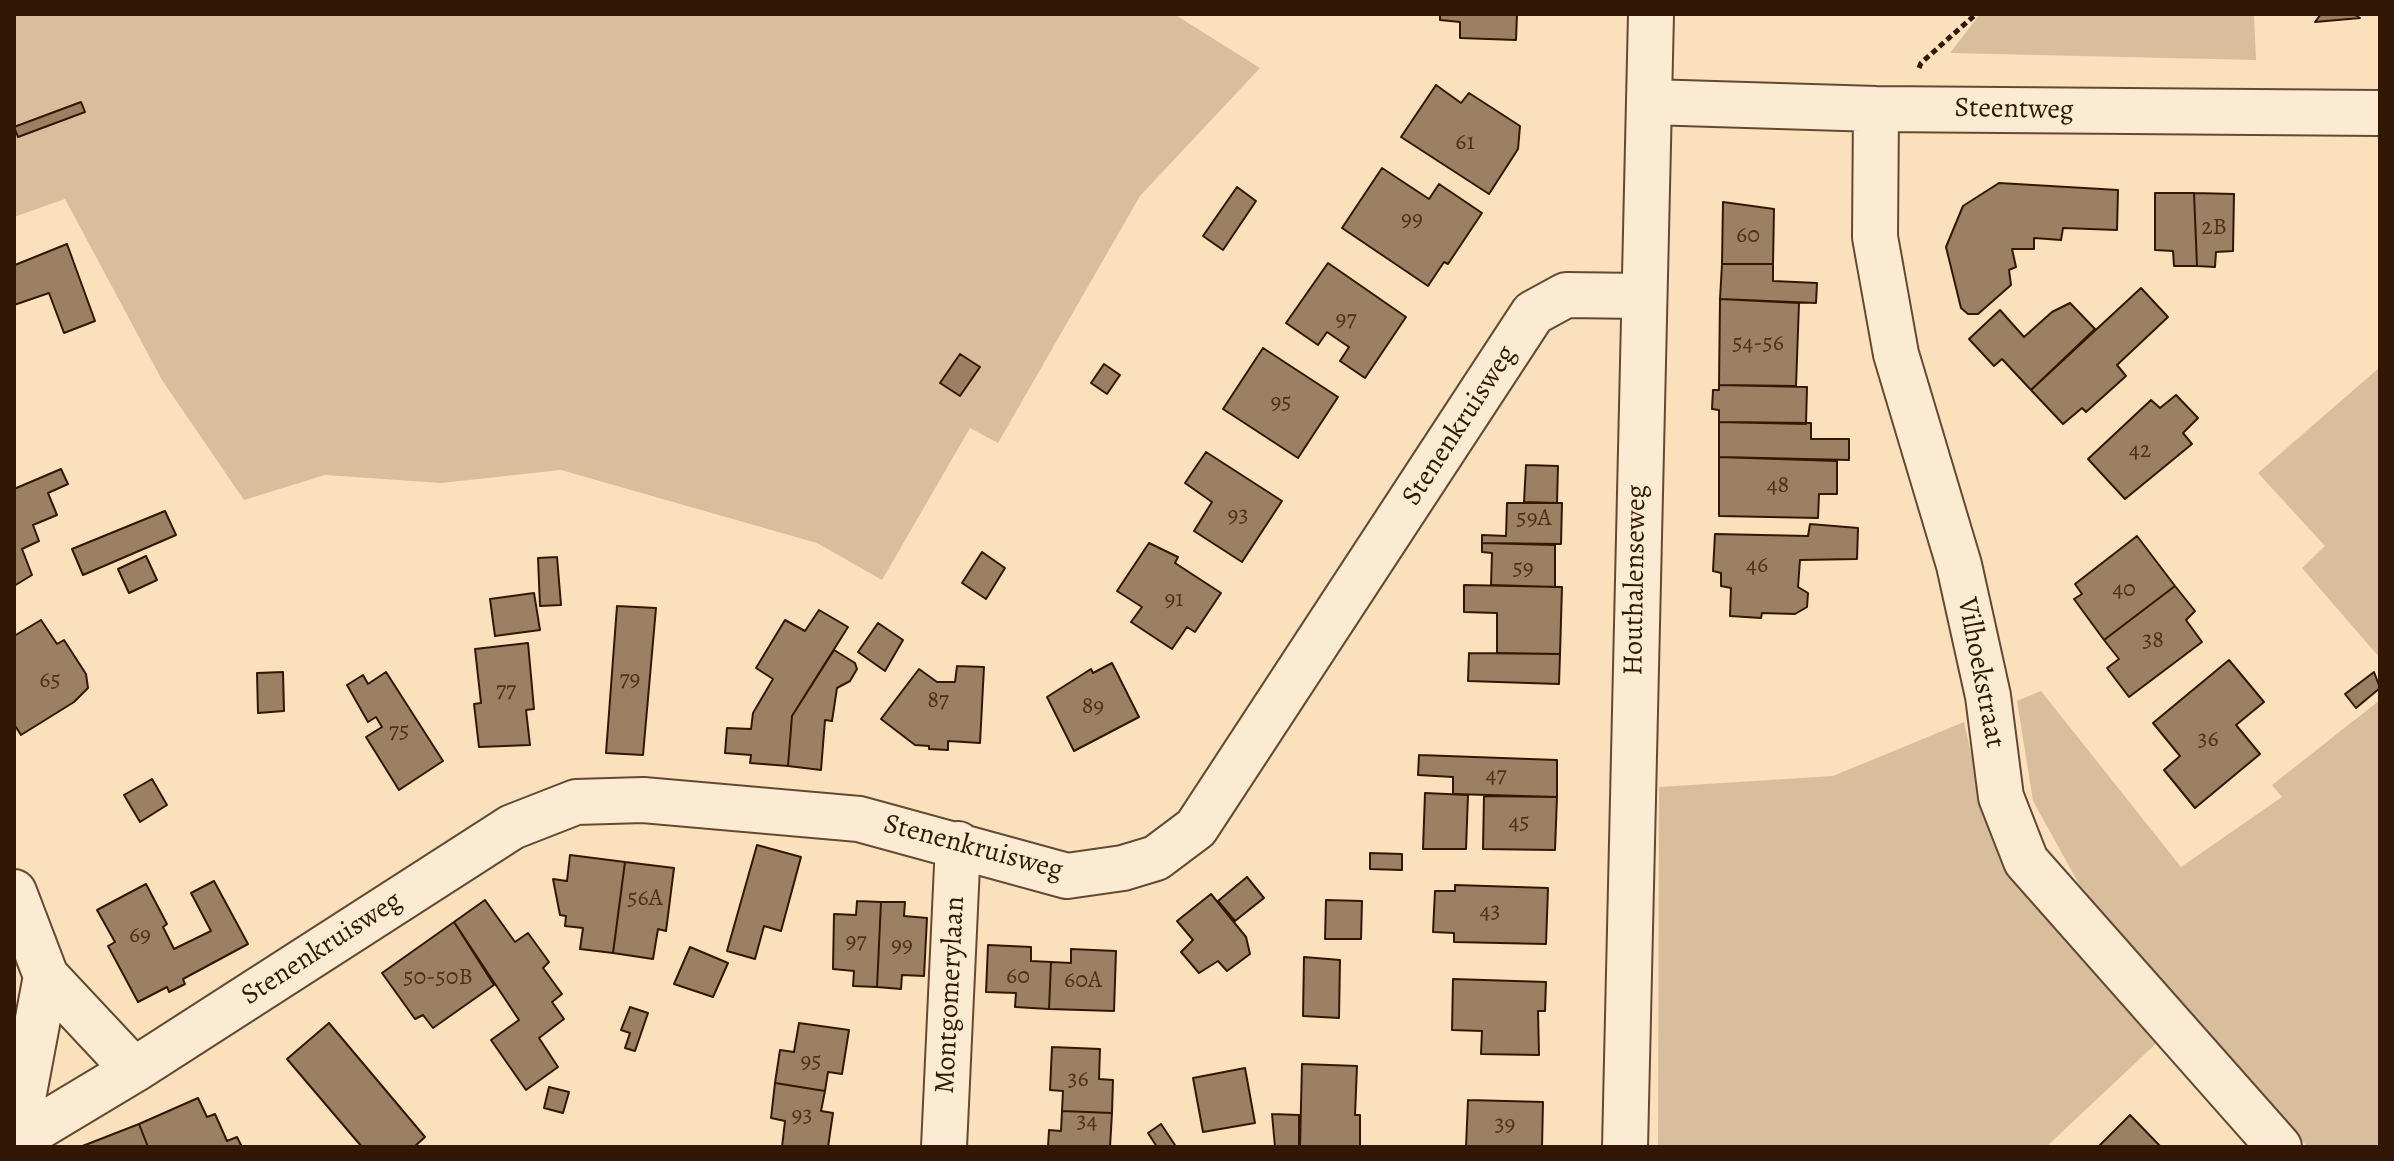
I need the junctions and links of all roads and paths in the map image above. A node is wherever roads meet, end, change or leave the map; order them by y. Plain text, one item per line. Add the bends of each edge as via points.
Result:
1 (1651, 14) edge
2 (1976, 14) edge
3 (1649, 102) junction
4 (1893, 108) junction
5 (2380, 113) edge
6 (1642, 296) junction
7 (958, 844) junction
8 (14, 892) edge
9 (46, 976) junction
10 (134, 1070) junction
11 (14, 1142) edge
12 (944, 1147) edge
13 (1625, 1147) edge
14 (2279, 1147) edge

1 - 3 street, Houthalenseweg
2 - 4 path via 1921,63
3 - 4 street, Steentweg
3 - 6 street, Houthalenseweg
4 - 5 street, Steentweg
4 - 14 street, Vilhoekstraat via 1875,237 1896,354 1959,565 1988,696 2001,797 2026,861
6 - 7 street, Stenenkruisweg via 1566,295 1533,313 1196,828 1156,858 1067,876
6 - 13 street, Houthalenseweg
7 - 10 street, Stenenkruisweg via 859,819 643,800 576,802 512,827
7 - 12 street, Montgomerylaan
8 - 9 street
9 - 10 street
9 - 11 street, Stenenkruisweg
10 - 11 street, Stenenkruisweg

